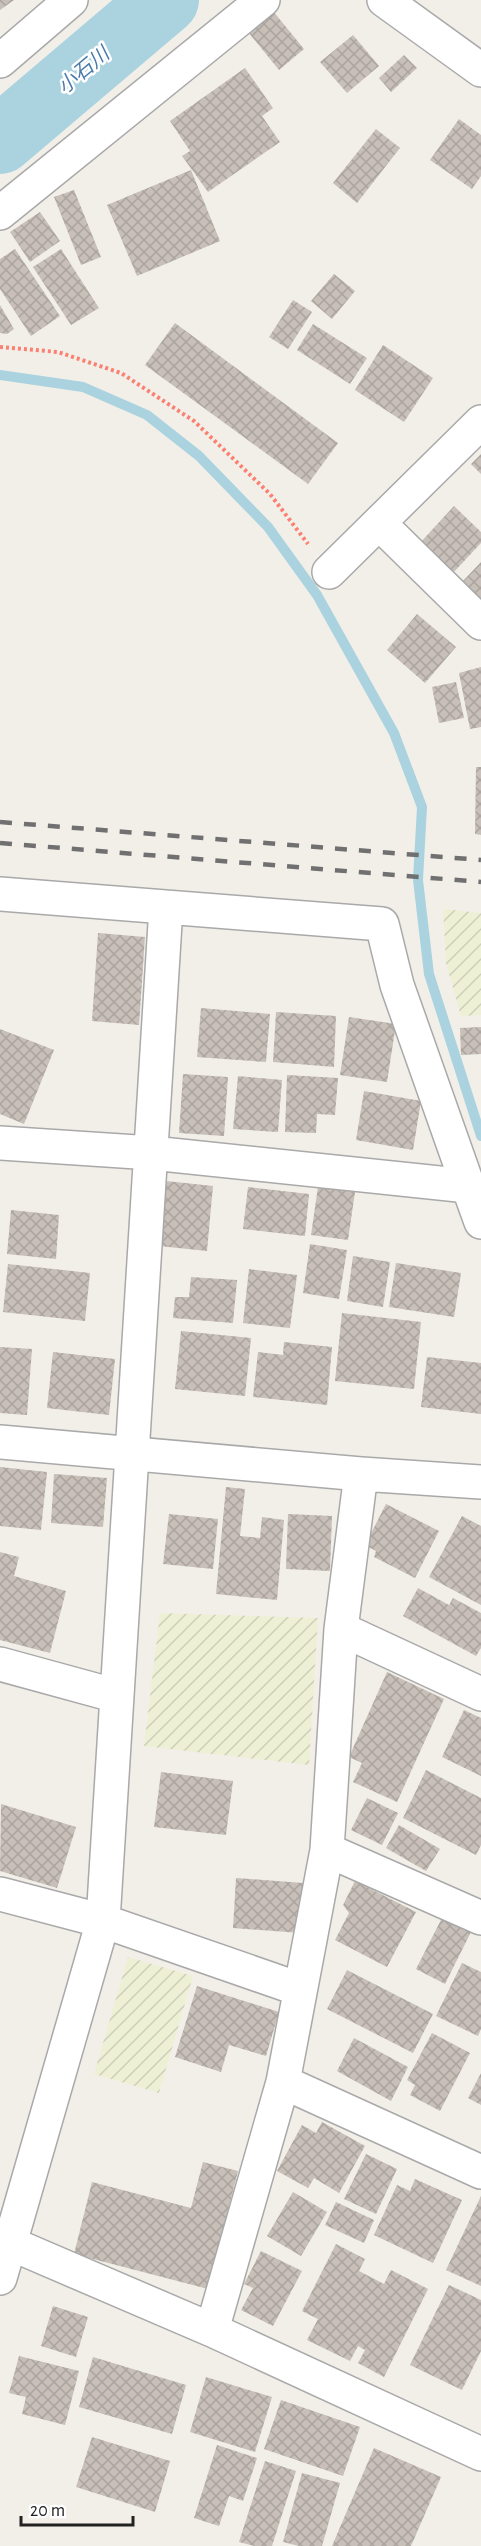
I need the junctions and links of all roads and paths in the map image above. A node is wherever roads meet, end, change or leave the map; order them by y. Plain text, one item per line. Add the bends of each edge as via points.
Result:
1 (71, 0) edge
2 (263, 0) edge
3 (384, 0) edge
4 (0, 61) edge
5 (481, 70) edge
6 (0, 213) edge
7 (0, 347) edge
8 (481, 422) edge
9 (379, 523) junction
10 (329, 572) joint
11 (481, 623) edge
12 (0, 894) edge
13 (166, 907) junction
14 (0, 1143) edge
15 (152, 1152) junction
16 (468, 1186) junction
17 (481, 1222) edge
18 (0, 1442) edge
19 (133, 1455) junction
20 (361, 1474) junction
21 (481, 1482) edge
22 (341, 1629) junction
23 (0, 1664) edge
24 (481, 1694) edge
25 (117, 1696) junction
26 (327, 1850) junction
27 (0, 1894) edge
28 (481, 1918) edge
29 (103, 1921) junction
30 (299, 1989) junction
31 (283, 2082) junction
32 (481, 2172) edge
33 (6, 2240) edge
34 (0, 2278) edge
35 (212, 2330) junction
36 (481, 2454) edge

1 - 4 street
2 - 6 street
3 - 5 street
7 - 10 path via 58,352 121,373 194,421 270,494
8 - 9 street
9 - 10 street
9 - 11 street
12 - 13 street
13 - 15 street
13 - 16 street via 382,924 397,985
14 - 15 street
15 - 16 street
15 - 19 street
16 - 17 street
18 - 19 street
19 - 20 street
19 - 25 street
20 - 21 street
20 - 22 street
22 - 24 street
22 - 26 street
23 - 25 street
25 - 29 street
26 - 28 street
26 - 30 street
27 - 29 street
29 - 30 street
29 - 33 street
30 - 31 street
31 - 32 street
31 - 35 street
33 - 34 street
33 - 35 street
35 - 36 street

